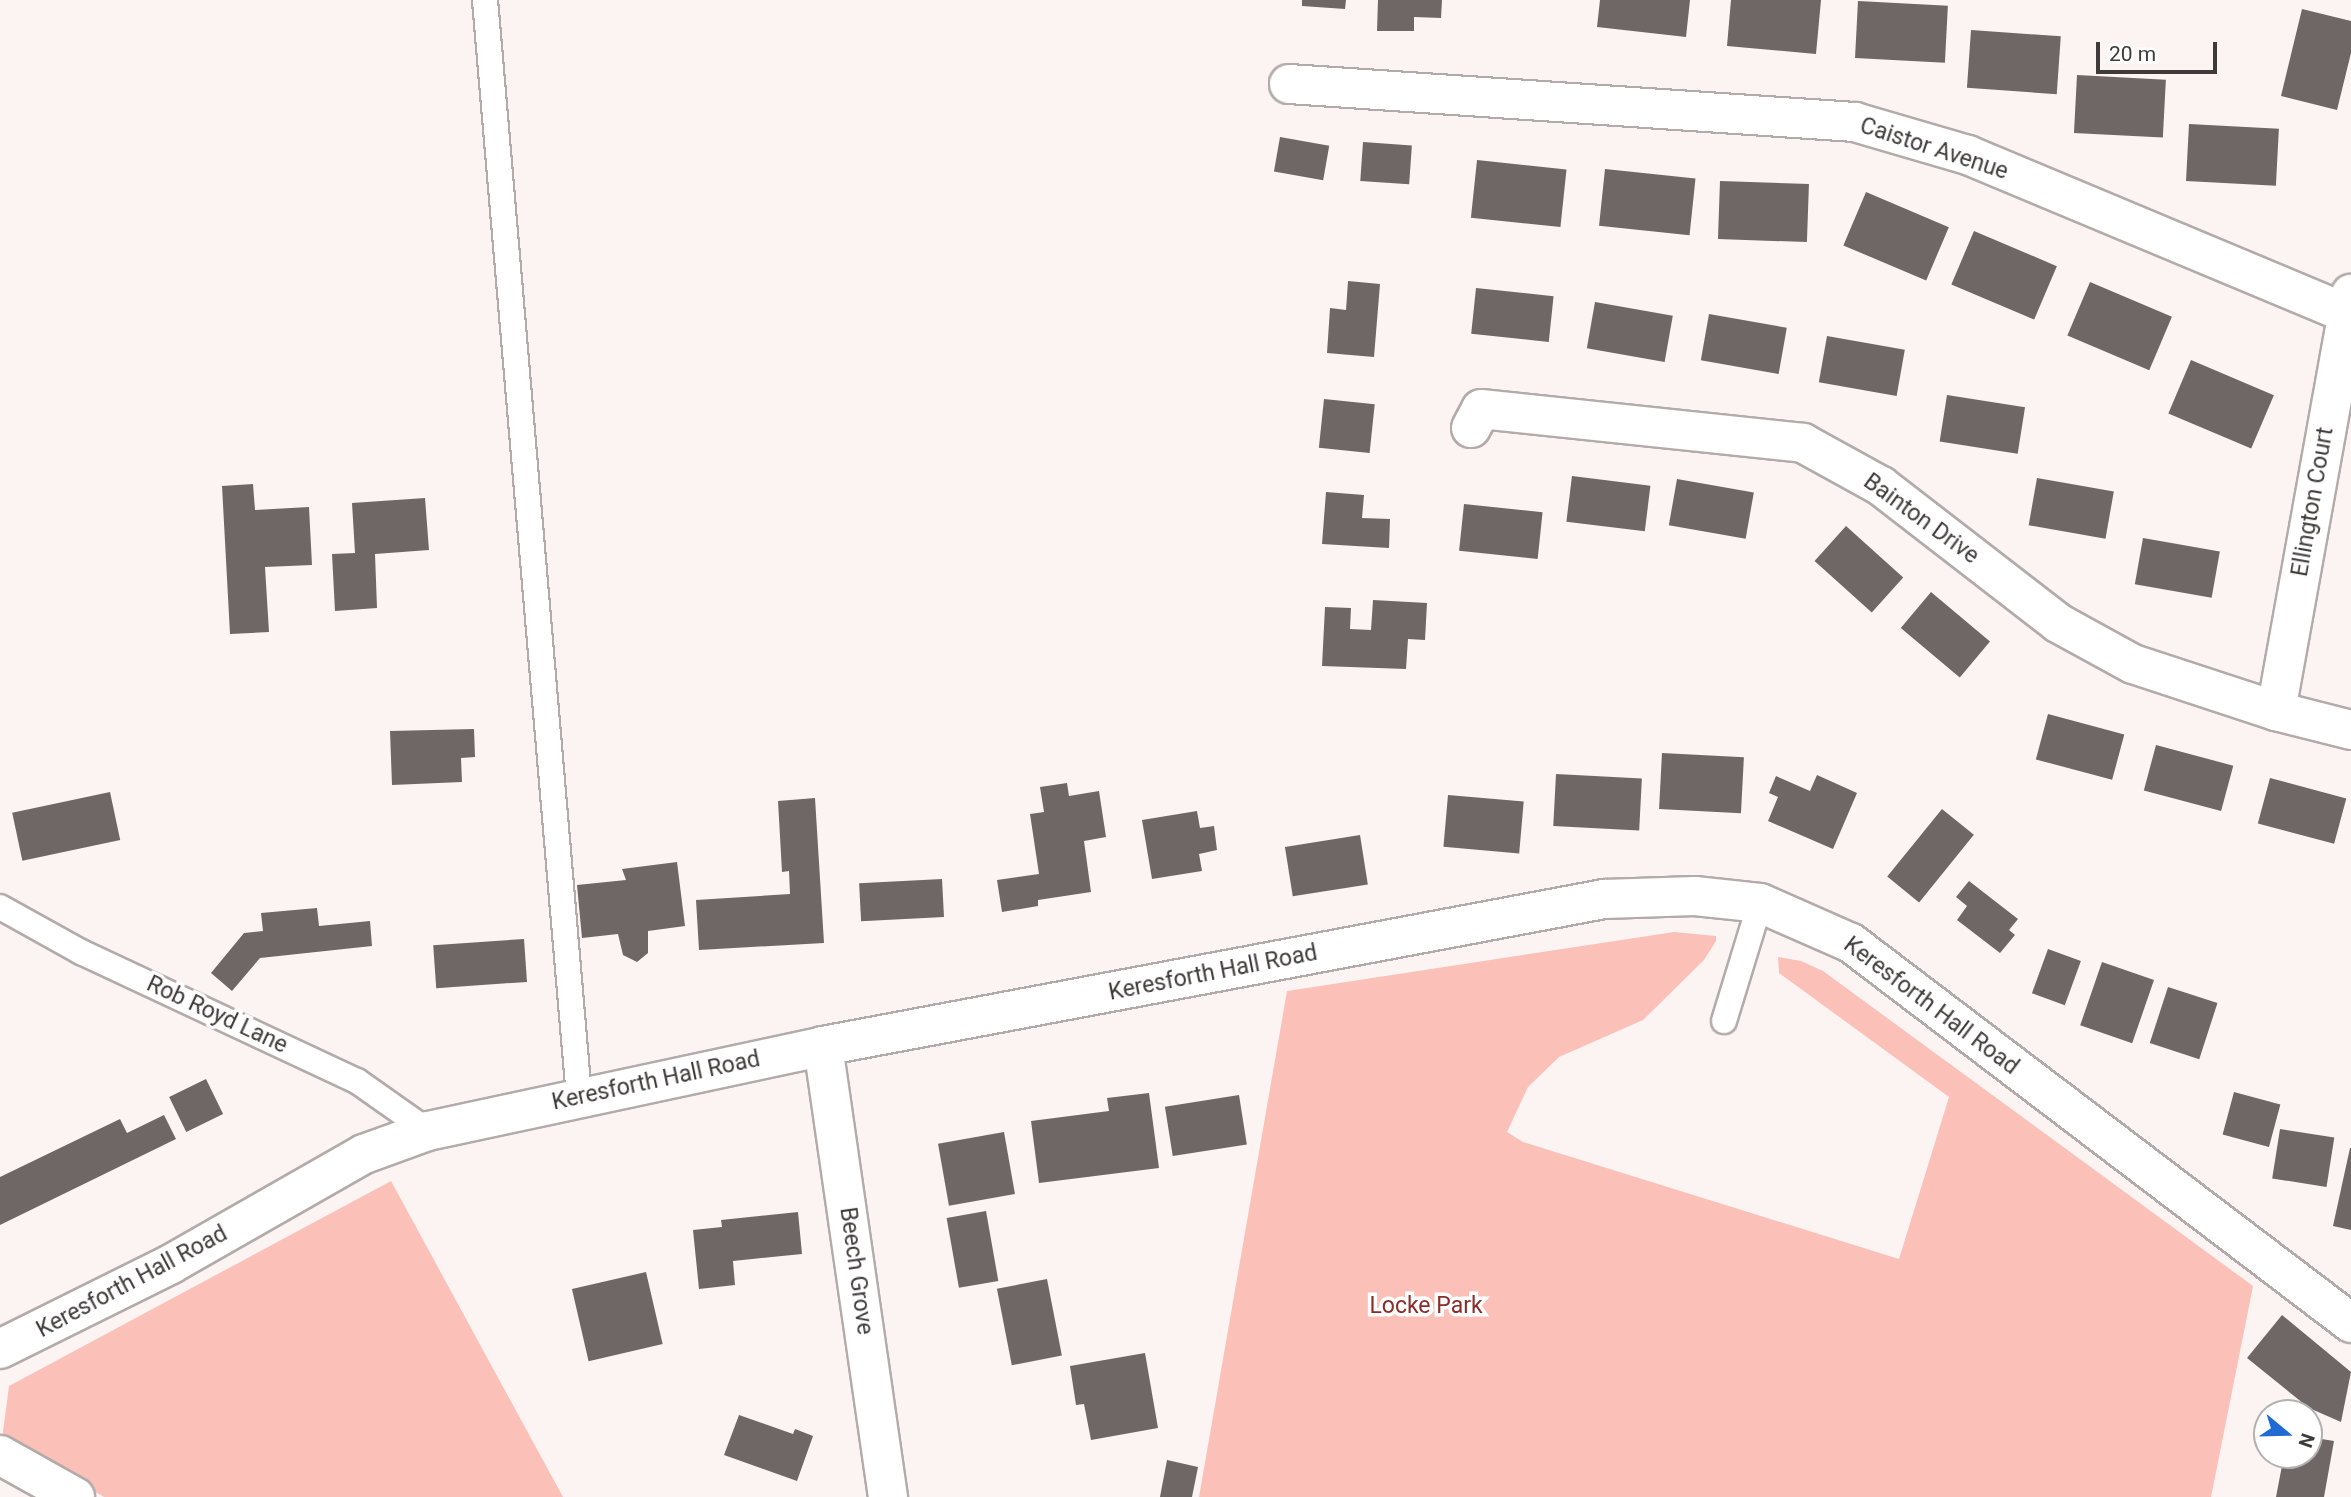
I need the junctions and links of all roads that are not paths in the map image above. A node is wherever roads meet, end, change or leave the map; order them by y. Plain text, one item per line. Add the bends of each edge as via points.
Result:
1 (485, 0) edge
2 (1289, 84) dead end
3 (2349, 304) edge
4 (1471, 428) dead end
5 (2276, 711) junction
6 (2351, 730) edge
7 (1760, 903) junction
8 (0, 907) edge
9 (1724, 1021) dead end
10 (823, 1046) junction
11 (579, 1097) junction
12 (428, 1131) junction
13 (2351, 1323) edge
14 (0, 1349) edge
15 (0, 1455) edge
16 (75, 1497) edge
17 (888, 1497) edge

1 - 11 lane
2 - 3 street, Caistor Avenue via 1497,84 1855,122 1968,155
3 - 5 street, Ellington Court
4 - 5 street, Bainton Drive via 1481,409 1803,443 1881,486 2059,623 2133,664
5 - 6 street, Bainton Drive
7 - 9 lane
7 - 10 street, Keresforth Hall Road via 1695,896 1604,899
7 - 13 street, Keresforth Hall Road via 1851,943
8 - 12 lane, Rob Royd Lane via 82,951 358,1081
10 - 11 street, Keresforth Hall Road
10 - 17 street, Beech Grove
11 - 12 street, Keresforth Hall Road
12 - 14 street, Keresforth Hall Road via 364,1153 171,1264
15 - 16 street

